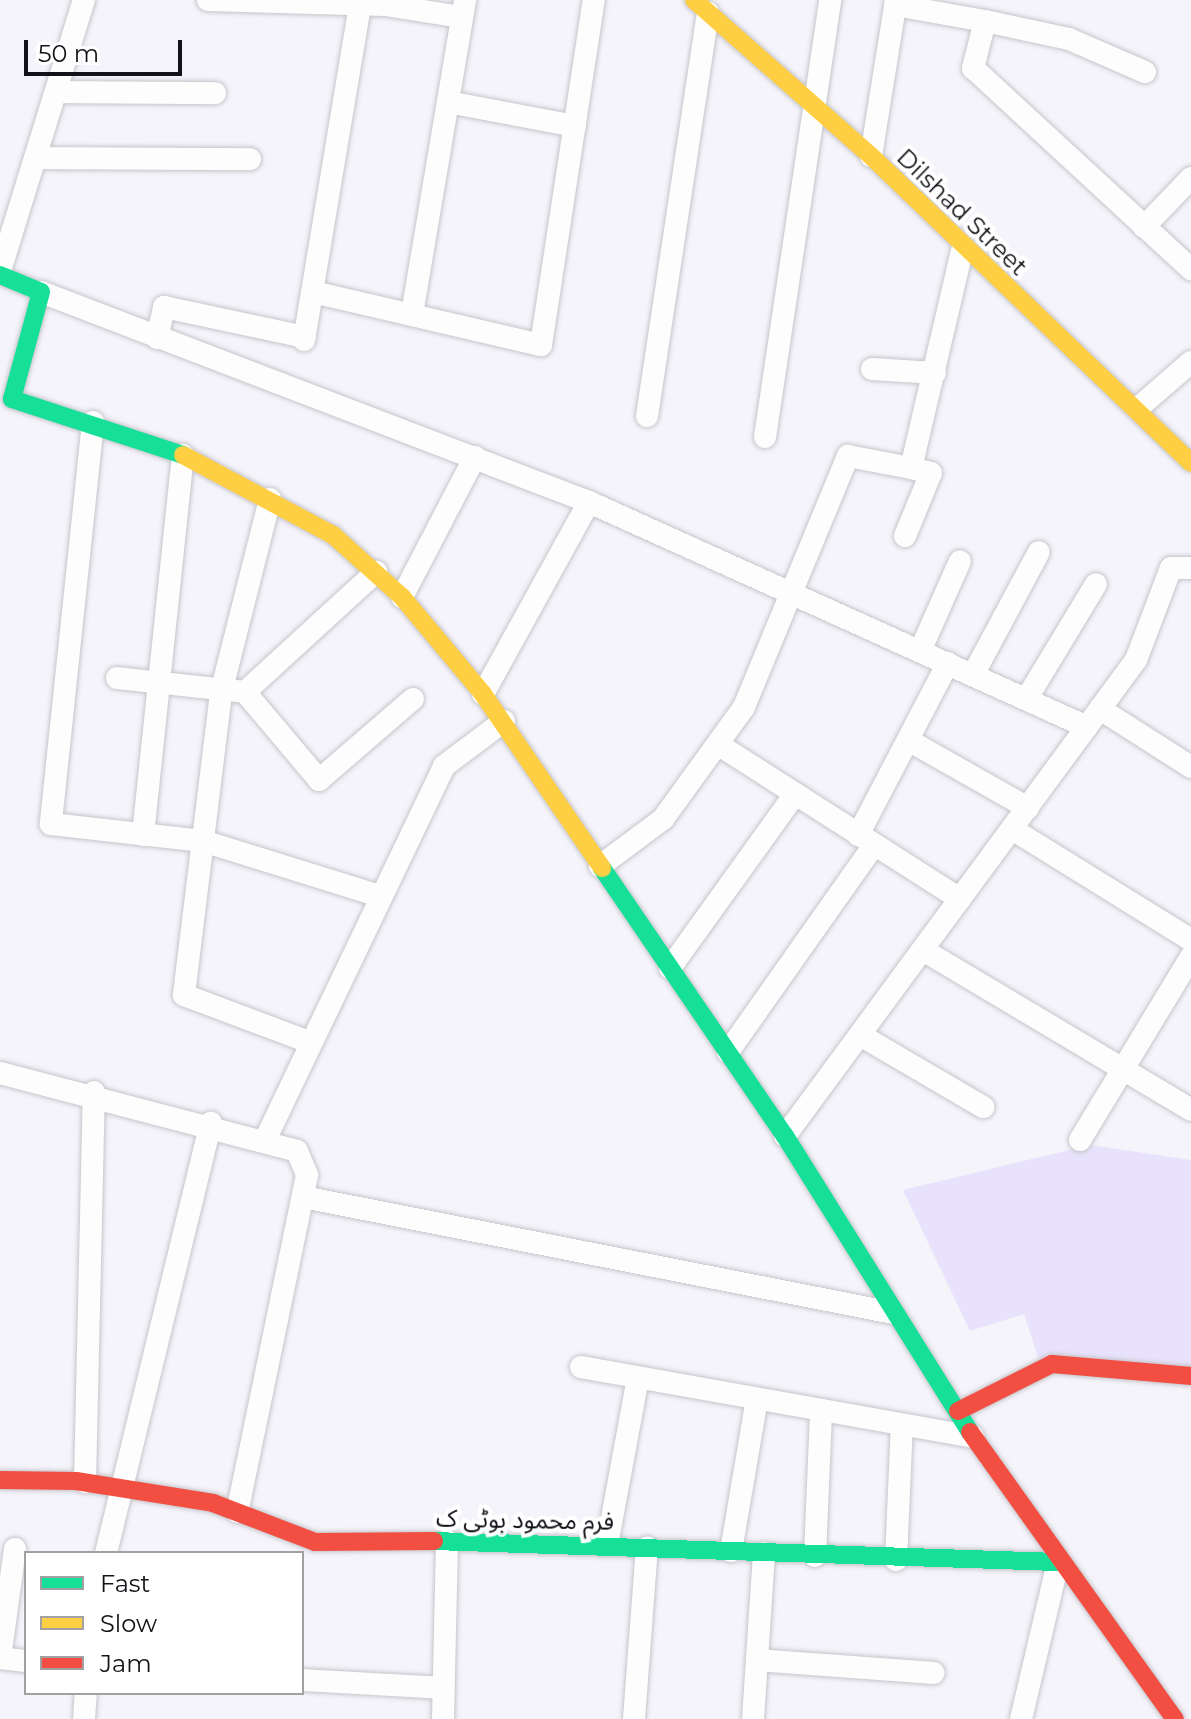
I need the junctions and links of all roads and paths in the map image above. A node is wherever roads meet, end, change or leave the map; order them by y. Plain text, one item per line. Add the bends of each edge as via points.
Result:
1 (84, 0) edge
2 (208, 0) edge
3 (594, 0) edge
4 (830, 0) edge
5 (896, 3) edge
6 (360, 5) junction
7 (706, 7) edge
8 (463, 9) edge
9 (985, 21) junction
10 (1145, 72) dead end
11 (56, 92) junction
12 (215, 93) dead end
13 (448, 102) junction
14 (814, 104) junction
15 (575, 126) junction
16 (871, 156) junction
17 (35, 158) junction
18 (250, 159) dead end
19 (1191, 178) edge
20 (1144, 227) junction
21 (962, 250) junction
22 (1191, 269) edge
23 (0, 273) edge
24 (41, 292) junction
25 (313, 292) junction
26 (412, 314) junction
27 (157, 338) junction
28 (1191, 362) edge
29 (872, 369) dead end
30 (935, 373) junction
31 (1138, 408) junction
32 (647, 416) dead end
33 (93, 422) junction
34 (765, 437) dead end
35 (183, 455) junction
36 (475, 457) junction
37 (1191, 463) edge
38 (911, 468) junction
39 (270, 499) junction
40 (589, 502) junction
41 (905, 536) dead end
42 (1039, 552) dead end
43 (960, 561) dead end
44 (1191, 568) edge
45 (376, 572) junction
46 (1096, 584) dead end
47 (798, 591) junction
48 (402, 597) junction
49 (921, 649) junction
50 (948, 663) junction
51 (974, 673) junction
52 (117, 678) dead end
53 (160, 684) junction
54 (245, 692) junction
55 (221, 693) junction
56 (483, 694) junction
57 (1027, 698) junction
58 (413, 699) dead end
59 (1100, 709) junction
60 (504, 721) junction
61 (1087, 727) junction
62 (908, 740) junction
63 (719, 745) junction
64 (1191, 767) edge
65 (795, 794) junction
66 (1028, 808) junction
67 (1012, 829) junction
68 (143, 835) junction
69 (866, 840) junction
70 (203, 841) junction
71 (600, 866) junction
72 (380, 896) junction
73 (960, 899) junction
74 (1191, 940) edge
75 (923, 950) junction
76 (1191, 957) edge
77 (670, 968) junction
78 (860, 1035) junction
79 (309, 1042) junction
80 (728, 1052) junction
81 (1123, 1069) junction
82 (0, 1073) edge
83 (94, 1092) junction
84 (983, 1107) dead end
85 (1191, 1110) edge
86 (211, 1123) junction
87 (785, 1136) junction
88 (266, 1138) junction
89 (1080, 1140) dead end
90 (303, 1197) junction
91 (893, 1313) junction
92 (581, 1367) dead end
93 (1191, 1376) edge
94 (638, 1378) junction
95 (757, 1399) junction
96 (821, 1410) junction
97 (958, 1411) junction
98 (902, 1425) junction
99 (973, 1437) junction
100 (0, 1480) edge
101 (85, 1482) junction
102 (123, 1487) junction
103 (237, 1512) junction
104 (447, 1541) junction
105 (607, 1545) junction
106 (647, 1547) junction
107 (15, 1549) dead end
108 (107, 1551) edge
109 (731, 1551) junction
110 (764, 1553) junction
111 (815, 1556) junction
112 (896, 1560) junction
113 (1058, 1562) junction
114 (0, 1658) edge
115 (757, 1660) junction
116 (24, 1661) edge
117 (934, 1673) dead end
118 (304, 1680) edge
119 (443, 1688) junction
120 (86, 1695) edge
121 (84, 1719) edge
122 (443, 1719) edge
123 (634, 1719) edge
124 (753, 1719) edge
125 (1021, 1719) edge
126 (1175, 1719) edge

1 - 11 street
2 - 6 street
3 - 15 street
4 - 14 street
5 - 9 street
5 - 16 street
6 - 8 street
6 - 25 street
7 - 14 street, Dilshad Street
7 - 32 street
8 - 13 street
9 - 10 street via 1069,39
9 - 20 street via 973,68
11 - 12 street
11 - 17 street
13 - 15 street
13 - 26 street
14 - 16 street, Dilshad Street
14 - 34 street
15 - 26 street via 541,345
16 - 21 street, Dilshad Street
17 - 18 street
17 - 23 street
19 - 20 street
20 - 22 street
21 - 30 street
21 - 31 street, Dilshad Street
23 - 24 street
24 - 27 street
24 - 33 street via 12,399
25 - 26 street
25 - 27 street via 304,338 164,307
27 - 36 street
28 - 31 street
29 - 30 street
30 - 38 street
31 - 37 street, Dilshad Street
33 - 35 street
33 - 68 street via 51,824
35 - 39 street
35 - 53 street
36 - 40 street
36 - 48 street
38 - 41 street via 931,473
38 - 47 street via 848,456
39 - 45 street via 333,535
39 - 55 street
40 - 47 street
40 - 56 street
42 - 51 street
43 - 49 street
44 - 59 street via 1171,568 1156,621
45 - 48 street
45 - 54 street
46 - 57 street
47 - 49 street
47 - 63 street
48 - 56 street
49 - 50 street
50 - 51 street
50 - 62 street
51 - 57 street
52 - 53 street
53 - 55 street
53 - 68 street
54 - 55 street
54 - 58 street via 319,780
55 - 70 street
56 - 60 street
57 - 61 street
59 - 61 street
59 - 64 street
60 - 71 street
60 - 72 street via 444,766
61 - 66 street
62 - 66 street
62 - 69 street
63 - 65 street
63 - 71 street via 663,819
65 - 69 street
65 - 77 street
66 - 67 street
67 - 73 street
67 - 74 street
68 - 70 street
69 - 73 street
69 - 80 street
70 - 72 street
70 - 79 street via 184,995
71 - 77 street
72 - 79 street
73 - 75 street
75 - 78 street
75 - 81 street
76 - 81 street
77 - 80 street
78 - 84 street
78 - 87 street
79 - 88 street
80 - 87 street
81 - 85 street
81 - 89 street
82 - 83 street
83 - 86 street
83 - 101 street
86 - 88 street
86 - 102 street
87 - 91 street
88 - 90 street via 297,1151 307,1175
90 - 91 street
90 - 103 street
91 - 97 street
92 - 94 street
93 - 97 street via 1052,1364
94 - 95 street
94 - 105 street
95 - 96 street
95 - 109 street
96 - 98 street
96 - 111 street
97 - 99 street
98 - 99 street
98 - 112 street
99 - 113 street
100 - 101 street, فرم محمود بوٹی ک
101 - 102 street, فرم محمود بوٹی ک
102 - 103 street, فرم محمود بوٹی ک
102 - 108 street
103 - 104 street, فرم محمود بوٹی ک via 315,1542
104 - 105 street, فرم محمود بوٹی ک
104 - 119 street
105 - 106 street, فرم محمود بوٹی ک
106 - 109 street, فرم محمود بوٹی ک
106 - 123 street
107 - 114 street
109 - 110 street, فرم محمود بوٹی ک
110 - 111 street, فرم محمود بوٹی ک
110 - 115 street
111 - 112 street, فرم محمود بوٹی ک
112 - 113 street, فرم محمود بوٹی ک
113 - 125 street
113 - 126 street
114 - 116 street
115 - 117 street
115 - 124 street
118 - 119 street
119 - 122 street
120 - 121 street

